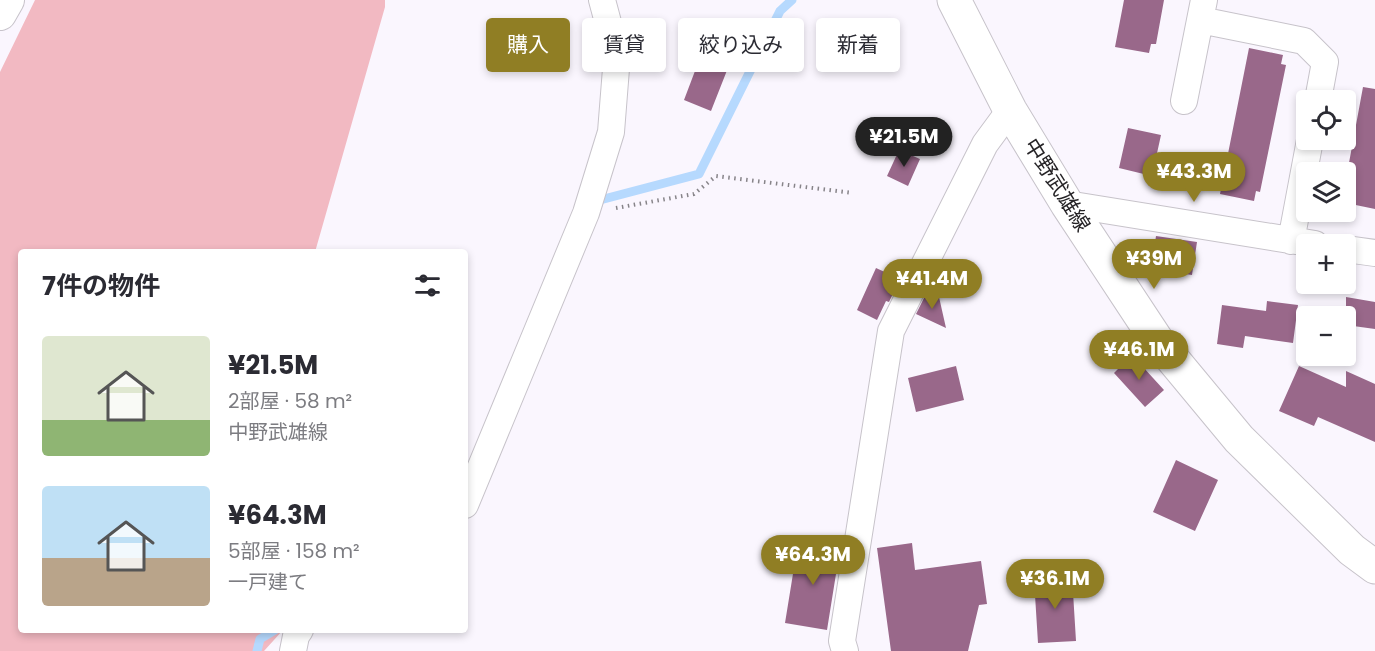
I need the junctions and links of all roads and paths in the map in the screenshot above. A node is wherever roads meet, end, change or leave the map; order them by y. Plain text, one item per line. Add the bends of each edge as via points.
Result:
1 (8, 0) edge
2 (602, 0) edge
3 (954, 0) edge
4 (1202, 10) edge
5 (0, 14) edge
6 (1320, 90) edge
7 (1184, 100) dead end
8 (1010, 110) junction
9 (1309, 150) edge
10 (853, 193) dead end
11 (1067, 204) junction
12 (615, 208) dead end
13 (1304, 234) edge
14 (1296, 242) edge
15 (1356, 250) edge
16 (1375, 253) edge
17 (468, 497) edge
18 (1375, 567) edge
19 (298, 633) edge
20 (293, 651) edge
21 (845, 651) edge

1 - 5 street
2 - 17 street via 617,56 611,132 586,213
3 - 8 main road, 中野武雄線
4 - 6 street via 1305,41 1325,62
4 - 7 street
8 - 11 main road, 中野武雄線
8 - 21 street via 985,144 891,332 842,641
9 - 13 street
10 - 12 path via 716,176 694,194
11 - 14 street
11 - 18 main road, 中野武雄線 via 1156,339 1239,439 1352,550
15 - 16 street
19 - 20 street

